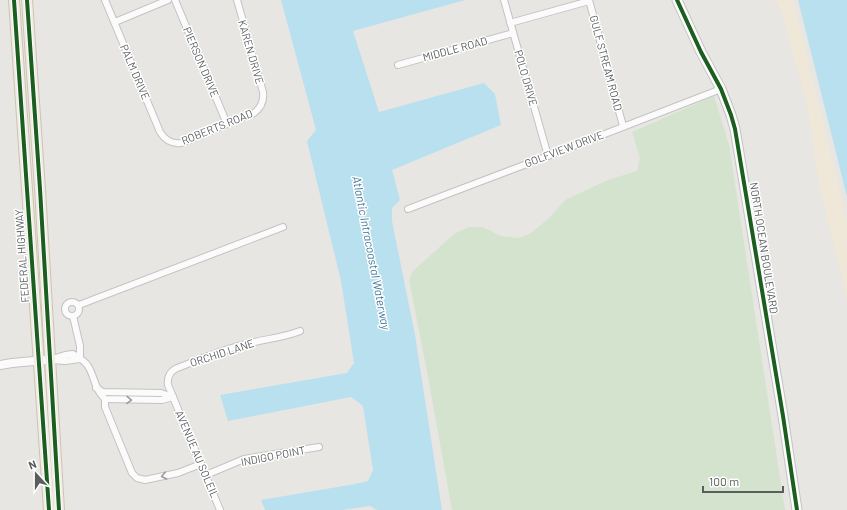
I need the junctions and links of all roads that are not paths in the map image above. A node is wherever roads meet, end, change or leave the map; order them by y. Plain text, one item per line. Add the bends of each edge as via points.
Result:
1 (14, 0) edge
2 (27, 0) edge
3 (105, 0) edge
4 (168, 0) edge
5 (175, 0) edge
6 (237, 0) edge
7 (504, 0) edge
8 (589, 0) edge
9 (677, 0) edge
10 (115, 22) junction
11 (510, 23) junction
12 (513, 33) junction
13 (17, 40) junction
14 (398, 65) dead end
15 (721, 89) junction
16 (262, 104) joint
17 (227, 124) junction
18 (623, 126) junction
19 (35, 128) junction
20 (22, 130) junction
21 (169, 141) joint
22 (548, 156) junction
23 (40, 189) junction
24 (27, 196) junction
25 (408, 209) dead end
26 (41, 214) junction
27 (283, 227) dead end
28 (79, 305) junction
29 (73, 316) junction
30 (300, 331) dead end
31 (80, 358) junction
32 (44, 360) junction
33 (0, 365) edge
34 (96, 388) junction
35 (173, 397) junction
36 (105, 399) junction
37 (319, 447) dead end
38 (201, 464) junction
39 (206, 475) junction
40 (49, 510) edge
41 (59, 510) edge
42 (220, 510) edge
43 (797, 510) edge

1 - 13 main road, FEDERAL HIGHWAY
2 - 19 main road, FEDERAL HIGHWAY
3 - 10 street, PALM DRIVE
4 - 10 street
5 - 17 street, PIERSON DRIVE
6 - 16 street, KAREN DRIVE via 263,92
7 - 11 street, POLO DRIVE
8 - 11 street
8 - 18 street, GULF STREAM ROAD
9 - 15 main road, NORTH OCEAN BOULEVARD
10 - 21 street, PALM DRIVE via 160,132
11 - 12 street, POLO DRIVE
12 - 14 street, MIDDLE ROAD
12 - 22 street, POLO DRIVE
13 - 19 main road via 25,48 31,116
13 - 20 main road, FEDERAL HIGHWAY
15 - 18 street, GOLFVIEW DRIVE
15 - 43 main road, NORTH OCEAN BOULEVARD via 735,130
16 - 17 street, ROBERTS ROAD via 254,113
17 - 21 street, ROBERTS ROAD via 181,143
18 - 22 street, GOLFVIEW DRIVE
19 - 23 main road, FEDERAL HIGHWAY
20 - 23 main road via 27,138 31,183
20 - 24 main road, FEDERAL HIGHWAY
22 - 25 street, GOLFVIEW DRIVE
23 - 26 main road, FEDERAL HIGHWAY
24 - 26 main road via 32,198
24 - 32 main road, FEDERAL HIGHWAY
26 - 32 main road, FEDERAL HIGHWAY
27 - 28 street
28 - 29 street via 79,312
28 - 29 street via 76,302 67,304 66,313
29 - 31 street
30 - 35 street, ORCHID LANE via 247,343 175,369 169,374 167,382
31 - 32 street via 73,354
31 - 34 street via 88,366
32 - 33 street
32 - 40 main road, FEDERAL HIGHWAY
32 - 41 main road, FEDERAL HIGHWAY
34 - 35 street, AVENUE AU SOLEIL via 102,392 161,393
34 - 36 street
36 -> 35 street, AVENUE AU SOLEIL via 162,400
35 - 38 street, AVENUE AU SOLEIL
38 -> 36 street via 178,473 144,480 137,478 132,472 105,407
37 - 39 street, INDIGO POINT via 244,460
38 - 39 street, AVENUE AU SOLEIL
39 - 42 street, AVENUE AU SOLEIL

